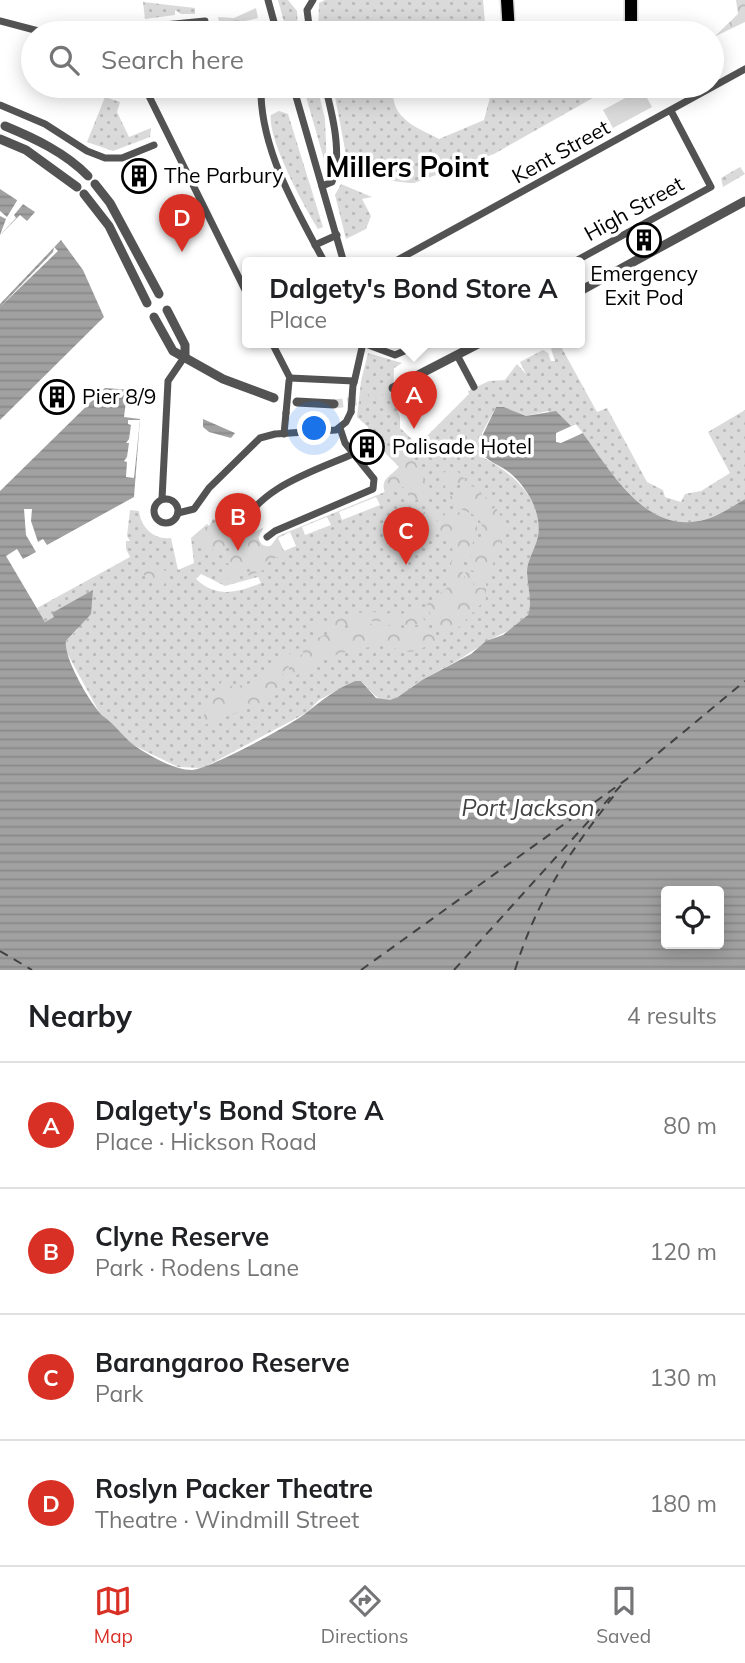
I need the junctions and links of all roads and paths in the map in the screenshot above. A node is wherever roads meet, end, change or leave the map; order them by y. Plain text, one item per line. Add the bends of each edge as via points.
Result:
1 (268, 0) edge
2 (507, 0) edge
3 (631, 0) edge
4 (312, 1) edge
5 (0, 21) edge
6 (274, 21) edge
7 (308, 21) edge
8 (508, 21) edge
9 (631, 21) edge
10 (21, 26) edge
11 (745, 69) edge
12 (724, 81) edge
13 (150, 98) edge
14 (261, 98) edge
15 (296, 98) edge
16 (327, 98) edge
17 (694, 98) edge
18 (0, 105) edge
19 (671, 111) junction
20 (5, 126) dead end
21 (0, 139) edge
22 (154, 145) dead end
23 (322, 186) junction
24 (745, 201) edge
25 (337, 235) junction
26 (315, 245) junction
27 (321, 257) edge
28 (342, 257) edge
29 (403, 257) edge
30 (583, 257) edge
31 (242, 284) edge
32 (585, 288) edge
33 (159, 294) dead end
34 (147, 303) dead end
35 (167, 310) dead end
36 (154, 317) dead end
37 (274, 348) edge
38 (362, 348) edge
39 (376, 348) edge
40 (411, 348) edge
41 (470, 348) edge
42 (457, 355) junction
43 (185, 356) junction
44 (290, 380) junction
45 (354, 383) junction
46 (474, 387) dead end
47 (393, 388) tunnel mouth
48 (274, 398) dead end
49 (297, 402) dead end
50 (334, 404) tunnel mouth
51 (340, 428) junction
52 (284, 434) junction
53 (353, 454) junction
54 (162, 499) junction
55 (178, 513) junction
56 (238, 532) dead end
57 (267, 537) dead end

1 - 6 street
2 - 8 highway
3 - 9 highway
4 - 7 street
5 - 10 street
11 - 12 street, Kent Street
13 - 31 street
14 - 26 street via 266,131 285,185
15 - 23 street
16 - 23 street via 335,173 332,182
17 - 19 street, Kent Street
18 - 22 street via 105,158 122,158
19 - 29 street, Kent Street
19 - 30 street, High Street via 711,187
20 - 33 street via 33,138 91,180 110,203
21 - 34 street via 26,150 81,191 109,226
23 - 25 street
24 - 32 street
25 - 26 street
25 - 28 street
26 - 27 street
35 - 43 street via 185,345
36 - 43 street via 168,346
37 - 44 street
38 - 45 street
39 - 40 street via 395,355
41 - 42 street
42 - 46 street
42 - 47 street
43 - 48 street via 223,379
43 - 54 street via 168,382
44 - 45 street
44 - 52 street, bridge
45 - 51 street, bridge via 351,412
49 - 50 street
51 - 52 street
51 - 53 street
52 - 55 street via 260,438 197,506 189,513
53 - 56 street via 278,486 245,517
53 - 57 street via 374,480 370,491
54 - 55 street via 174,502
54 - 55 street via 154,507 158,521 170,523

